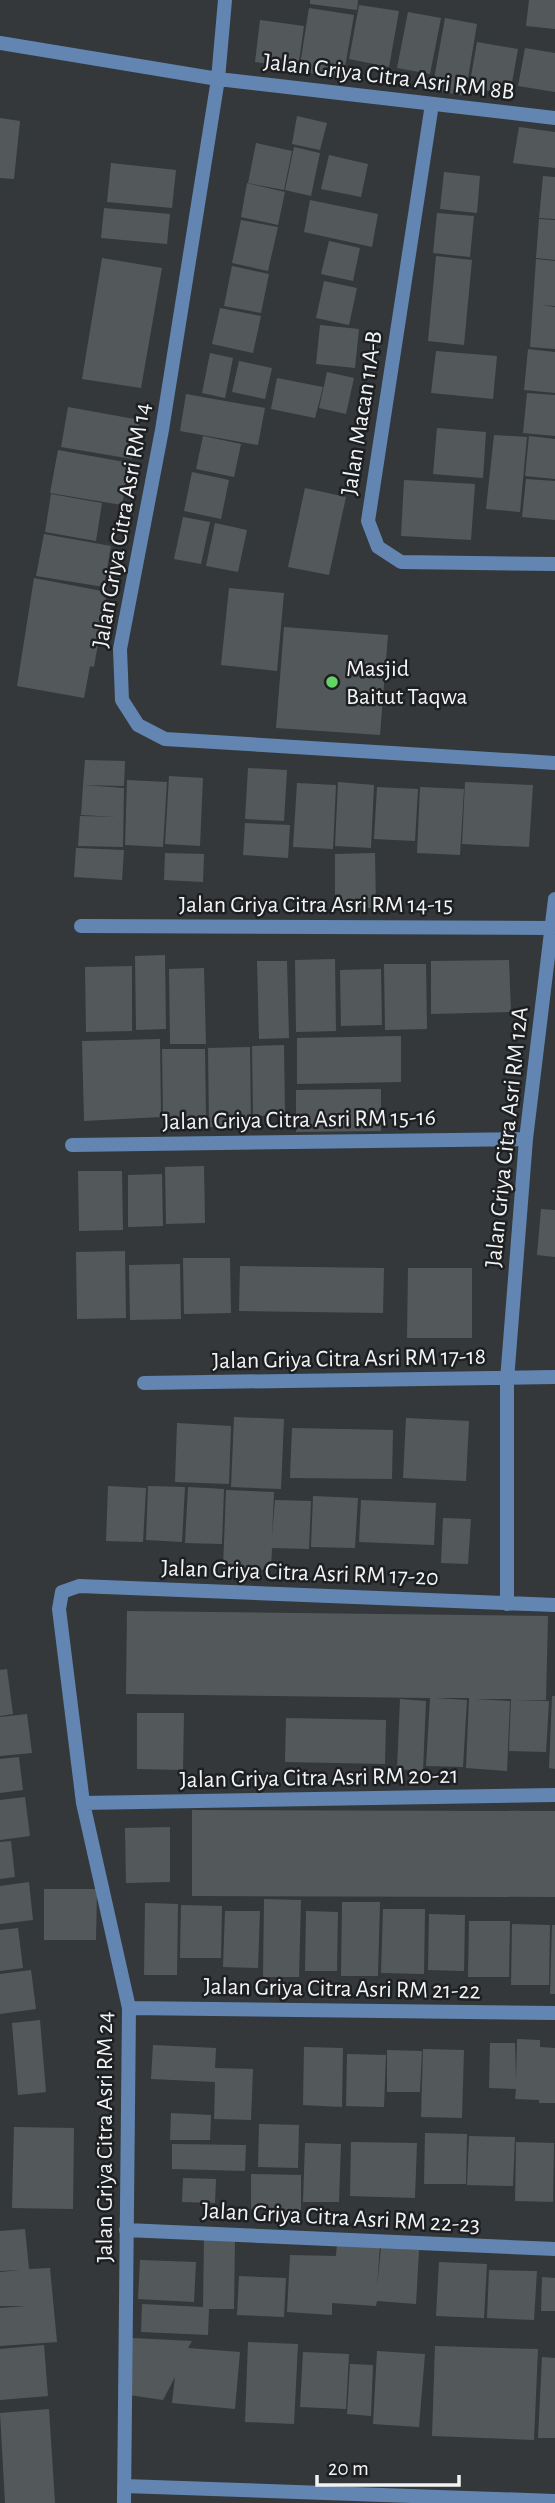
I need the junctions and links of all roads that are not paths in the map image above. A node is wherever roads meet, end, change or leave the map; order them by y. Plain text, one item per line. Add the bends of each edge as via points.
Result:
1 (225, 0) edge
2 (0, 43) edge
3 (218, 79) junction
4 (432, 104) junction
5 (555, 118) edge
6 (555, 564) edge
7 (555, 763) edge
8 (555, 899) edge
9 (81, 926) dead end
10 (552, 928) junction
11 (526, 1139) junction
12 (72, 1145) dead end
13 (555, 1377) edge
14 (507, 1380) junction
15 (144, 1383) dead end
16 (507, 1604) junction
17 (555, 1605) edge
18 (59, 1609) joint
19 (555, 1795) edge
20 (83, 1803) junction
21 (129, 2008) junction
22 (555, 2013) edge
23 (126, 2230) junction
24 (555, 2249) edge
25 (124, 2486) junction
26 (555, 2501) edge
27 (124, 2503) edge

1 - 3 street, Jalan Griya Citra Asri RM 14
2 - 3 street, Jalan Griya Citra Asri RM 8B
3 - 4 street, Jalan Griya Citra Asri RM 8B
3 - 7 street, Jalan Griya Citra Asri RM 14 via 162,430 120,649 122,700 138,725 166,739
4 - 5 street, Jalan Griya Citra Asri RM 8B
4 - 6 street, Jalan Macan 11A-B via 368,521 378,547 401,562
8 - 10 street, Jalan Griya Citra Asri RM 12A
9 - 10 street, Jalan Griya Citra Asri RM 14-15
10 - 11 street, Jalan Griya Citra Asri RM 12A
11 - 12 street, Jalan Griya Citra Asri RM 15-16
11 - 14 street, Jalan Griya Citra Asri RM 12A
13 - 14 street, Jalan Griya Citra Asri RM 17-18
14 - 15 street, Jalan Griya Citra Asri RM 17-18
14 - 16 street, Jalan Griya Citra Asri RM 12A
16 - 17 street, Jalan Griya Citra Asri RM 17-20
16 - 18 street, Jalan Griya Citra Asri RM 17-20 via 79,1586 62,1592
18 - 20 street, Jalan Griya Citra Asri RM 24
19 - 20 street, Jalan Griya Citra Asri RM 20-21
20 - 21 street, Jalan Griya Citra Asri RM 24
21 - 22 street, Jalan Griya Citra Asri RM 21-22
21 - 23 street, Jalan Griya Citra Asri RM 24
23 - 24 street, Jalan Griya Citra Asri RM 22-23
23 - 25 street, Jalan Griya Citra Asri RM 24
25 - 26 street
25 - 27 street, Jalan Griya Citra Asri RM 24

